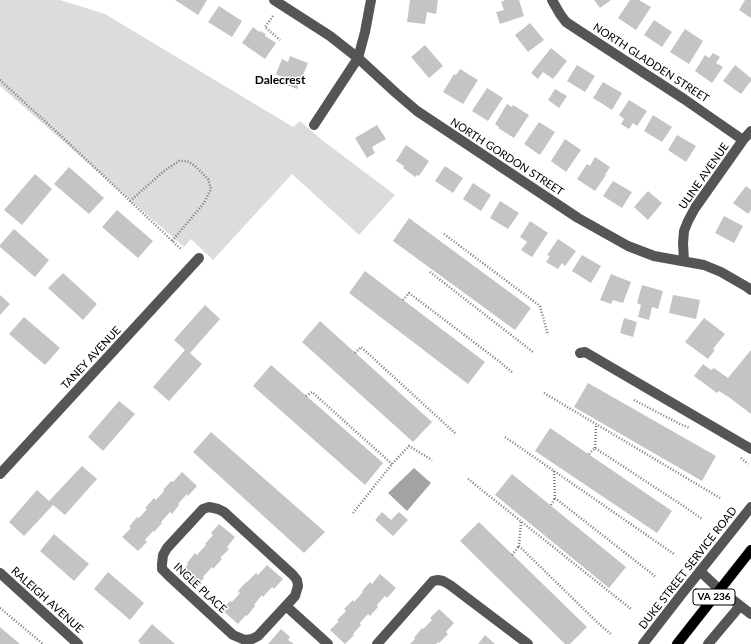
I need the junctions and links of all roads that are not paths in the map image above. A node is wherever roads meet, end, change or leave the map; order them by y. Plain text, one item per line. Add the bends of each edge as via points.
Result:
1 (274, 0) edge
2 (371, 0) edge
3 (552, 0) edge
4 (358, 58) junction
5 (314, 125) dead end
6 (751, 131) edge
7 (744, 140) junction
8 (199, 258) dead end
9 (684, 262) junction
10 (751, 290) edge
11 (580, 353) dead end
12 (751, 448) edge
13 (0, 474) edge
14 (751, 507) edge
15 (751, 550) edge
16 (700, 571) junction
17 (0, 573) edge
18 (720, 590) junction
19 (286, 606) junction
20 (740, 606) junction
21 (751, 614) edge
22 (78, 644) edge
23 (328, 644) edge
24 (377, 644) edge
25 (528, 644) edge
26 (643, 644) edge
27 (677, 644) edge
28 (708, 644) edge

1 - 4 street, NORTH GORDON STREET via 330,36
2 - 4 street
3 - 7 street, NORTH GLADDEN STREET via 566,22
4 - 5 street
4 - 9 street, NORTH GORDON STREET via 418,111 578,218 628,246 654,256
6 - 7 street, ULINE AVENUE
7 - 9 street, ULINE AVENUE via 688,221 684,231
8 - 13 street, TANEY AVENUE
9 - 10 street, NORTH GORDON STREET via 704,265 721,272
11 - 12 street via 585,352
14 - 16 street, DUKE STREET SERVICE ROAD
15 - 18 main road, VA 236
16 - 18 street
16 - 26 street, DUKE STREET SERVICE ROAD
17 - 22 street, RALEIGH AVENUE
18 - 20 street
18 - 27 main road, VA 236
19 - 19 street, INGLE PLACE via 295,596 297,580 218,509 203,509 163,555 164,571 233,635 240,638 245,640 258,636
19 - 23 street
20 - 21 street
20 - 28 street
24 - 25 street via 433,581 438,580 450,585

